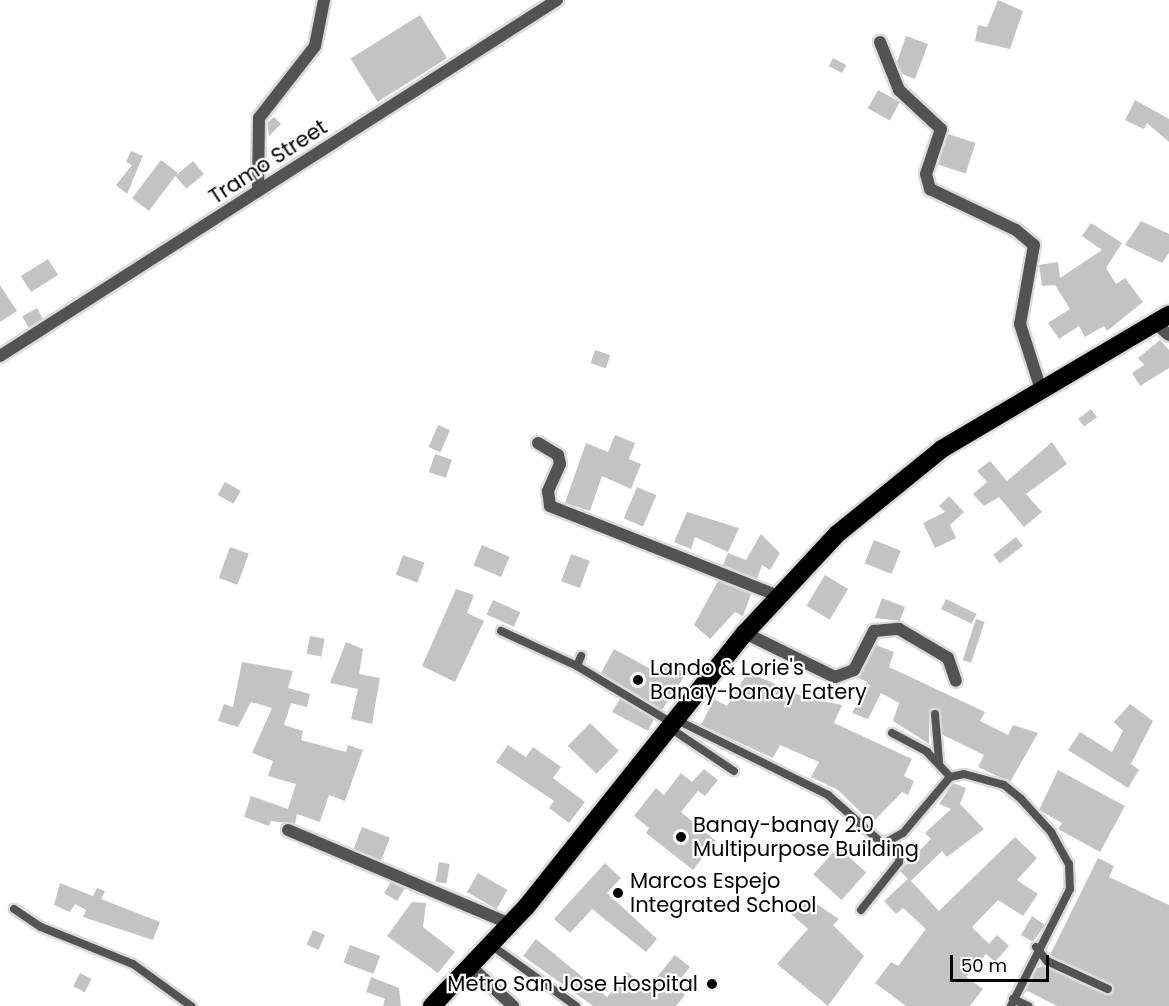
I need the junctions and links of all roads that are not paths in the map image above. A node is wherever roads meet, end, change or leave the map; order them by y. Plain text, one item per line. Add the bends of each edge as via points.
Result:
1 (324, 0) edge
2 (557, 0) edge
3 (880, 42) dead end
4 (258, 191) junction
5 (1164, 324) edge
6 (0, 356) edge
7 (1041, 390) junction
8 (538, 443) dead end
9 (778, 596) junction
10 (501, 632) dead end
11 (745, 633) junction
12 (582, 656) dead end
13 (577, 666) junction
14 (956, 681) dead end
15 (935, 714) dead end
16 (672, 723) junction
17 (892, 733) dead end
18 (939, 761) junction
19 (734, 771) dead end
20 (950, 777) junction
21 (288, 830) dead end
22 (891, 842) junction
23 (14, 909) dead end
24 (861, 910) dead end
25 (511, 924) junction
26 (491, 945) junction
27 (1036, 947) junction
28 (470, 966) junction
29 (1108, 989) dead end
30 (1012, 1003) edge
31 (437, 1004) edge
32 (191, 1006) edge
33 (513, 1006) edge
34 (576, 1006) edge
35 (1028, 1006) edge

1 - 4 street via 315,46 259,118
2 - 4 street, Tramo Street
3 - 7 street via 899,90 941,129 926,174 930,189 1016,230 1034,245 1020,324
4 - 6 street, Tramo Street
5 - 7 highway
7 - 9 highway via 942,450 866,507
8 - 9 street via 558,455 560,464 548,491 550,506
9 - 11 highway
10 - 13 lane
11 - 14 street via 836,677 854,670 874,632 900,629 948,658
11 - 16 highway
12 - 13 lane
13 - 16 lane
15 - 18 lane
16 - 19 lane
16 - 22 lane via 828,795 883,844
16 - 25 highway
17 - 18 lane
18 - 20 lane
20 - 22 lane
20 - 27 lane via 964,774 1004,785 1037,813 1069,864 1070,890
21 - 25 street
22 - 24 lane via 900,854 899,862
23 - 32 lane via 52,932 133,964
25 - 26 highway
26 - 28 highway
26 - 34 lane
27 - 29 lane via 1047,962
27 - 30 lane
28 - 31 highway
28 - 33 street
30 - 35 lane

